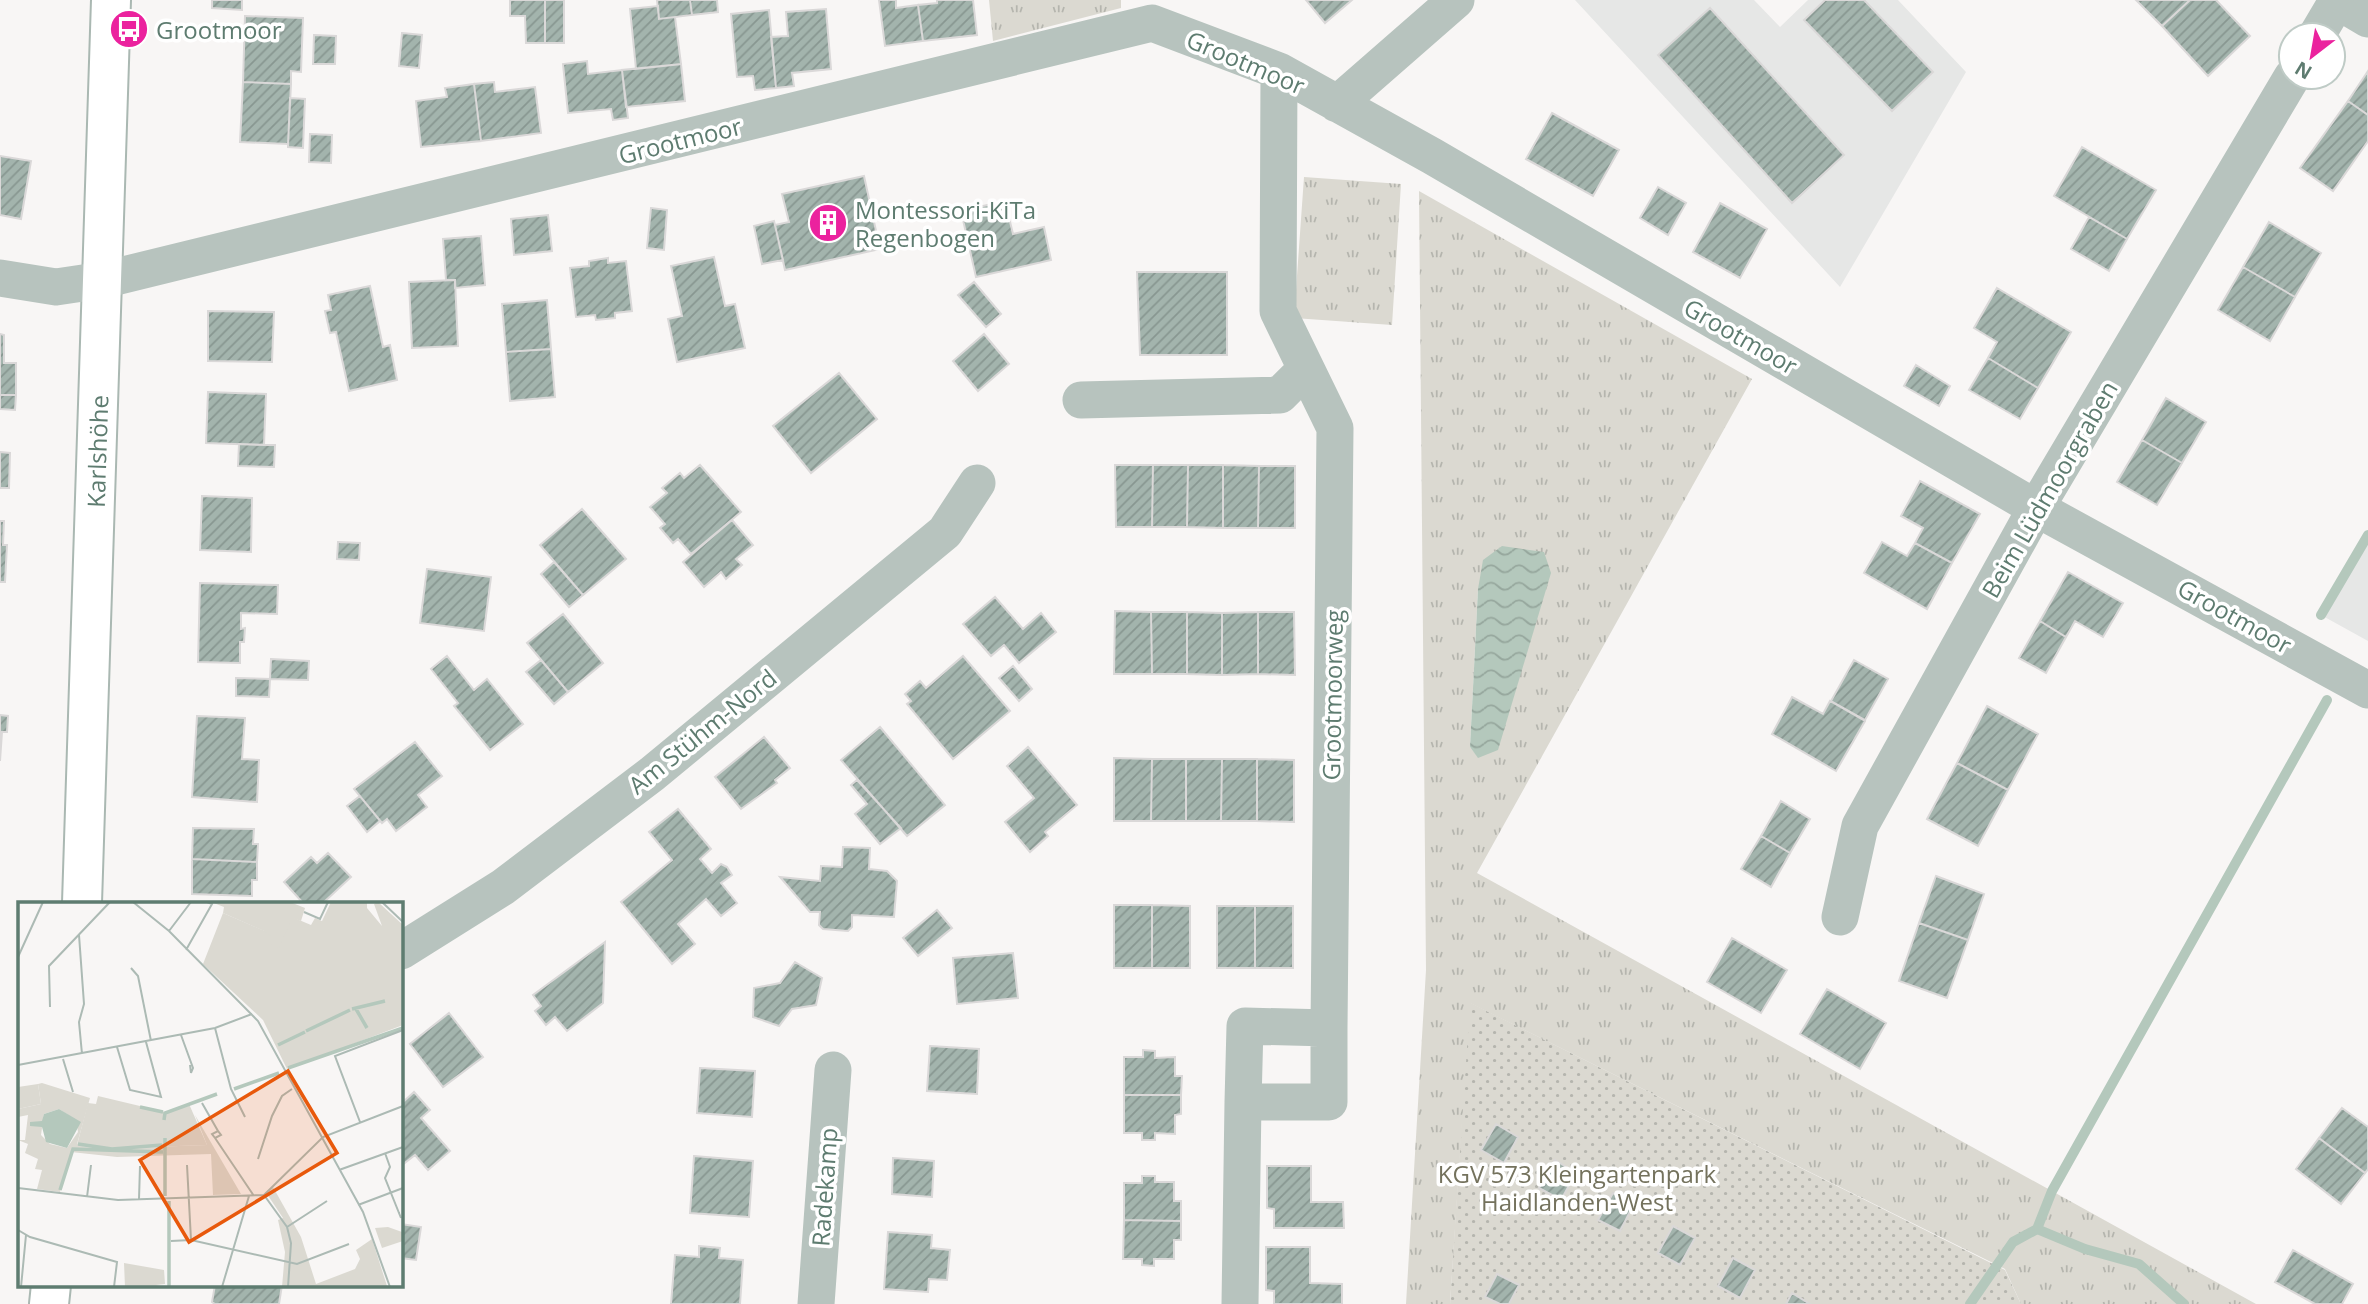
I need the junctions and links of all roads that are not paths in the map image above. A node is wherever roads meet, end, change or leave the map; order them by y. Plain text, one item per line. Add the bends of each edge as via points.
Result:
1 (111, 0) edge
2 (1456, 0) edge
3 (2347, 7) edge
4 (1151, 12) edge
5 (2332, 21) edge
6 (1279, 71) junction
7 (2284, 91) edge
8 (1337, 104) junction
9 (0, 278) edge
10 (103, 280) junction
11 (1306, 369) junction
12 (1081, 400) dead end
13 (977, 483) dead end
14 (2036, 508) junction
15 (2368, 690) edge
16 (82, 902) edge
17 (1840, 917) dead end
18 (402, 950) edge
19 (1329, 1028) junction
20 (833, 1070) dead end
21 (1243, 1102) junction
22 (51, 1286) edge
23 (49, 1304) edge
24 (816, 1304) edge
25 (1240, 1304) edge

1 - 10 main road, Karlshöhe
2 - 8 street
3 - 5 street
4 - 6 street, Grootmoor
4 - 10 street, Grootmoor
6 - 8 street, Grootmoor
6 - 11 street, Grootmoorweg via 1278,312
7 - 14 street, Beim Lüdmoorgraben
8 - 14 street, Grootmoor
9 - 10 street, Grootmoor via 56,287
10 - 16 main road, Karlshöhe
11 - 12 street via 1280,395
11 - 19 street, Grootmoorweg via 1335,428
13 - 18 street, Am Stühm-Nord via 945,532 662,766 503,887
14 - 15 street, Grootmoor
14 - 17 street, Beim Lüdmoorgraben via 1860,826
19 - 21 street, Grootmoorweg via 1329,1102
19 - 21 street via 1245,1026
20 - 24 street, Radekamp
21 - 25 street
22 - 23 main road

